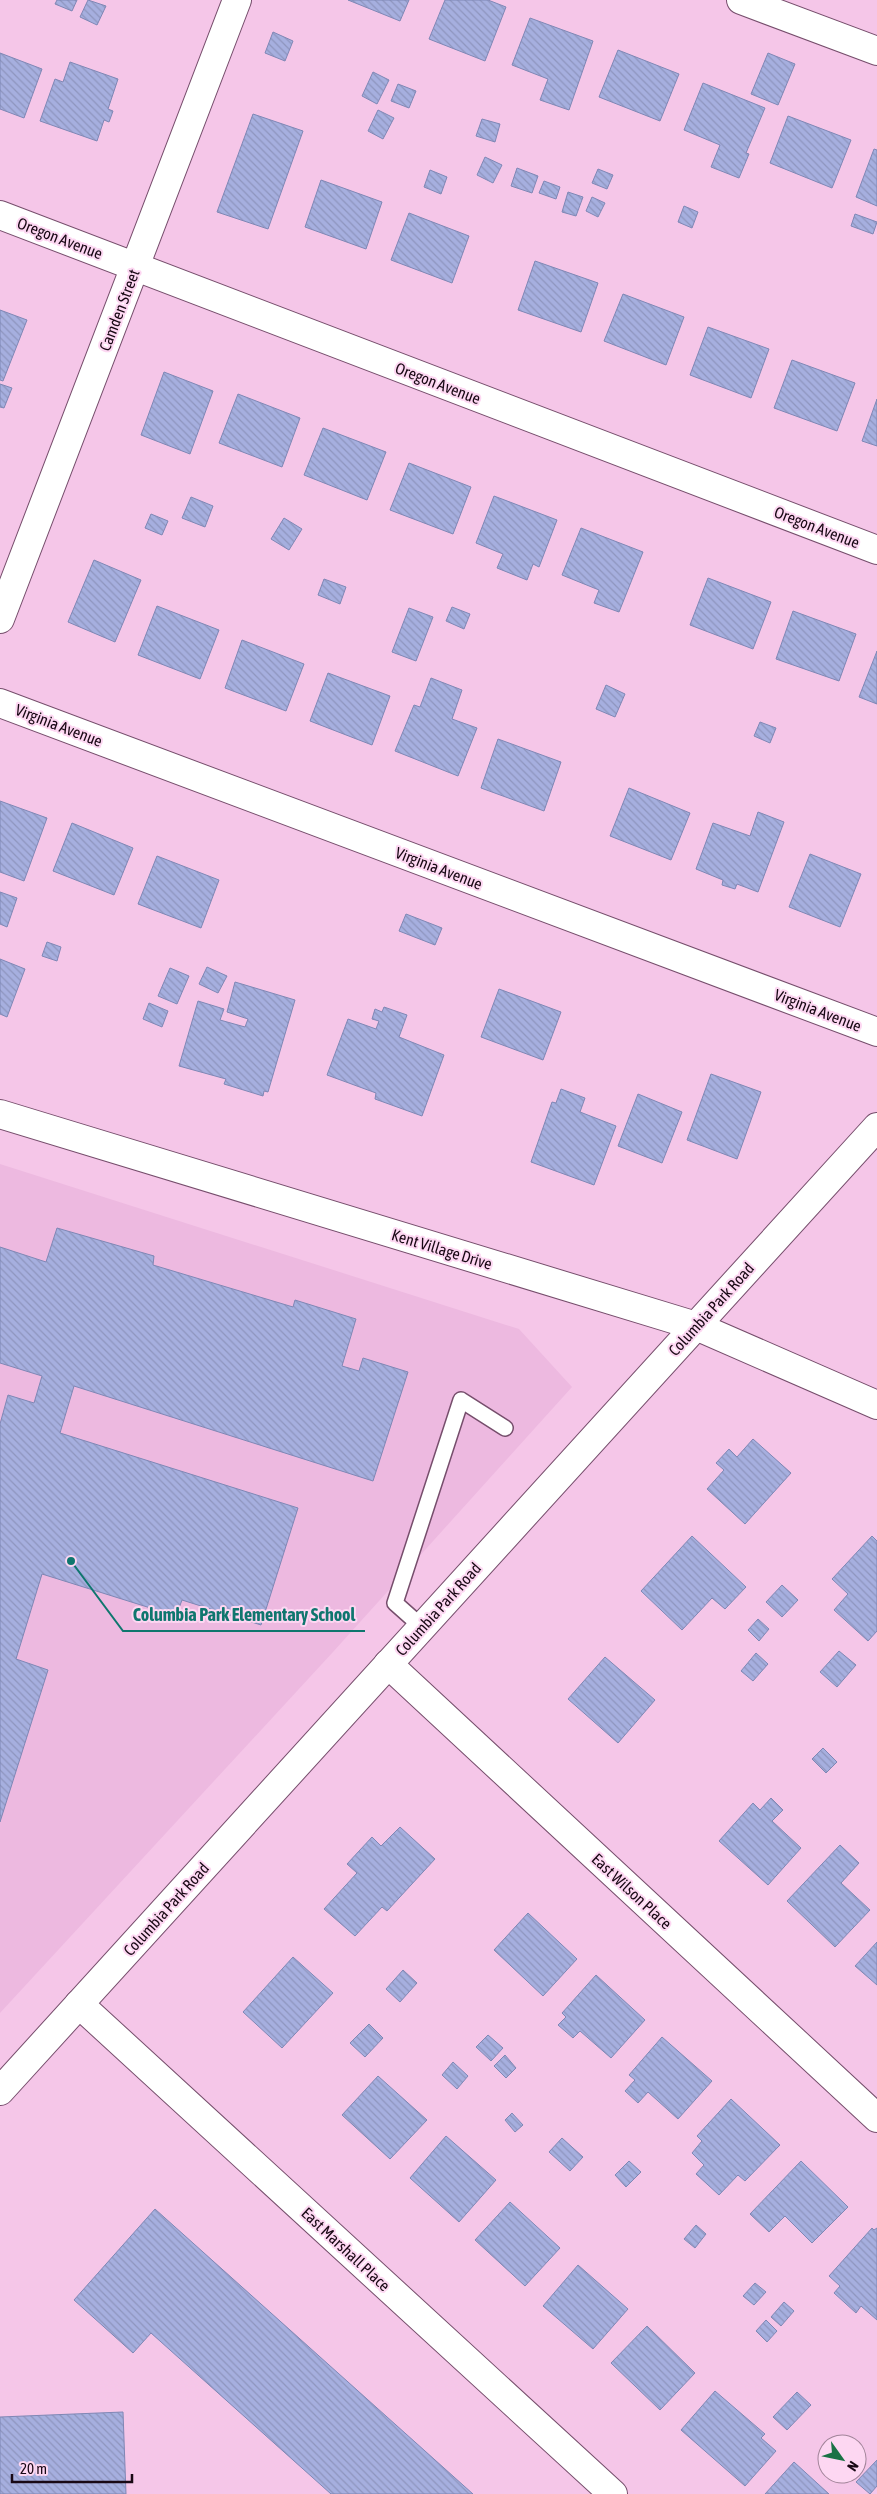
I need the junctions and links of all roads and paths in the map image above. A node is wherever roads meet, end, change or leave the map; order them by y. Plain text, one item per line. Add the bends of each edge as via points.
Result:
1 (237, 0) edge
2 (741, 0) edge
3 (877, 51) edge
4 (0, 215) edge
5 (135, 267) junction
6 (877, 550) edge
7 (0, 619) edge
8 (0, 703) edge
9 (877, 1032) edge
10 (0, 1114) edge
11 (877, 1127) edge
12 (696, 1326) junction
13 (877, 1405) edge
14 (506, 1428) dead end
15 (422, 1627) junction
16 (388, 1664) junction
17 (79, 2004) junction
18 (0, 2091) edge
19 (877, 2118) edge
20 (613, 2494) edge

1 - 5 street, Camden Street
2 - 3 street
4 - 5 street, Oregon Avenue
5 - 6 street, Oregon Avenue
5 - 7 street, Camden Street
8 - 9 street, Virginia Avenue
10 - 12 street, Kent Village Drive
11 - 12 street, Columbia Park Road
12 - 13 street, Kent Village Drive
12 - 15 street, Columbia Park Road
14 - 15 lane via 461,1400 395,1603
15 - 16 street, Columbia Park Road
16 - 17 street, Columbia Park Road
16 - 19 street, East Wilson Place
17 - 18 street, Columbia Park Road
17 - 20 street, East Marshall Place

